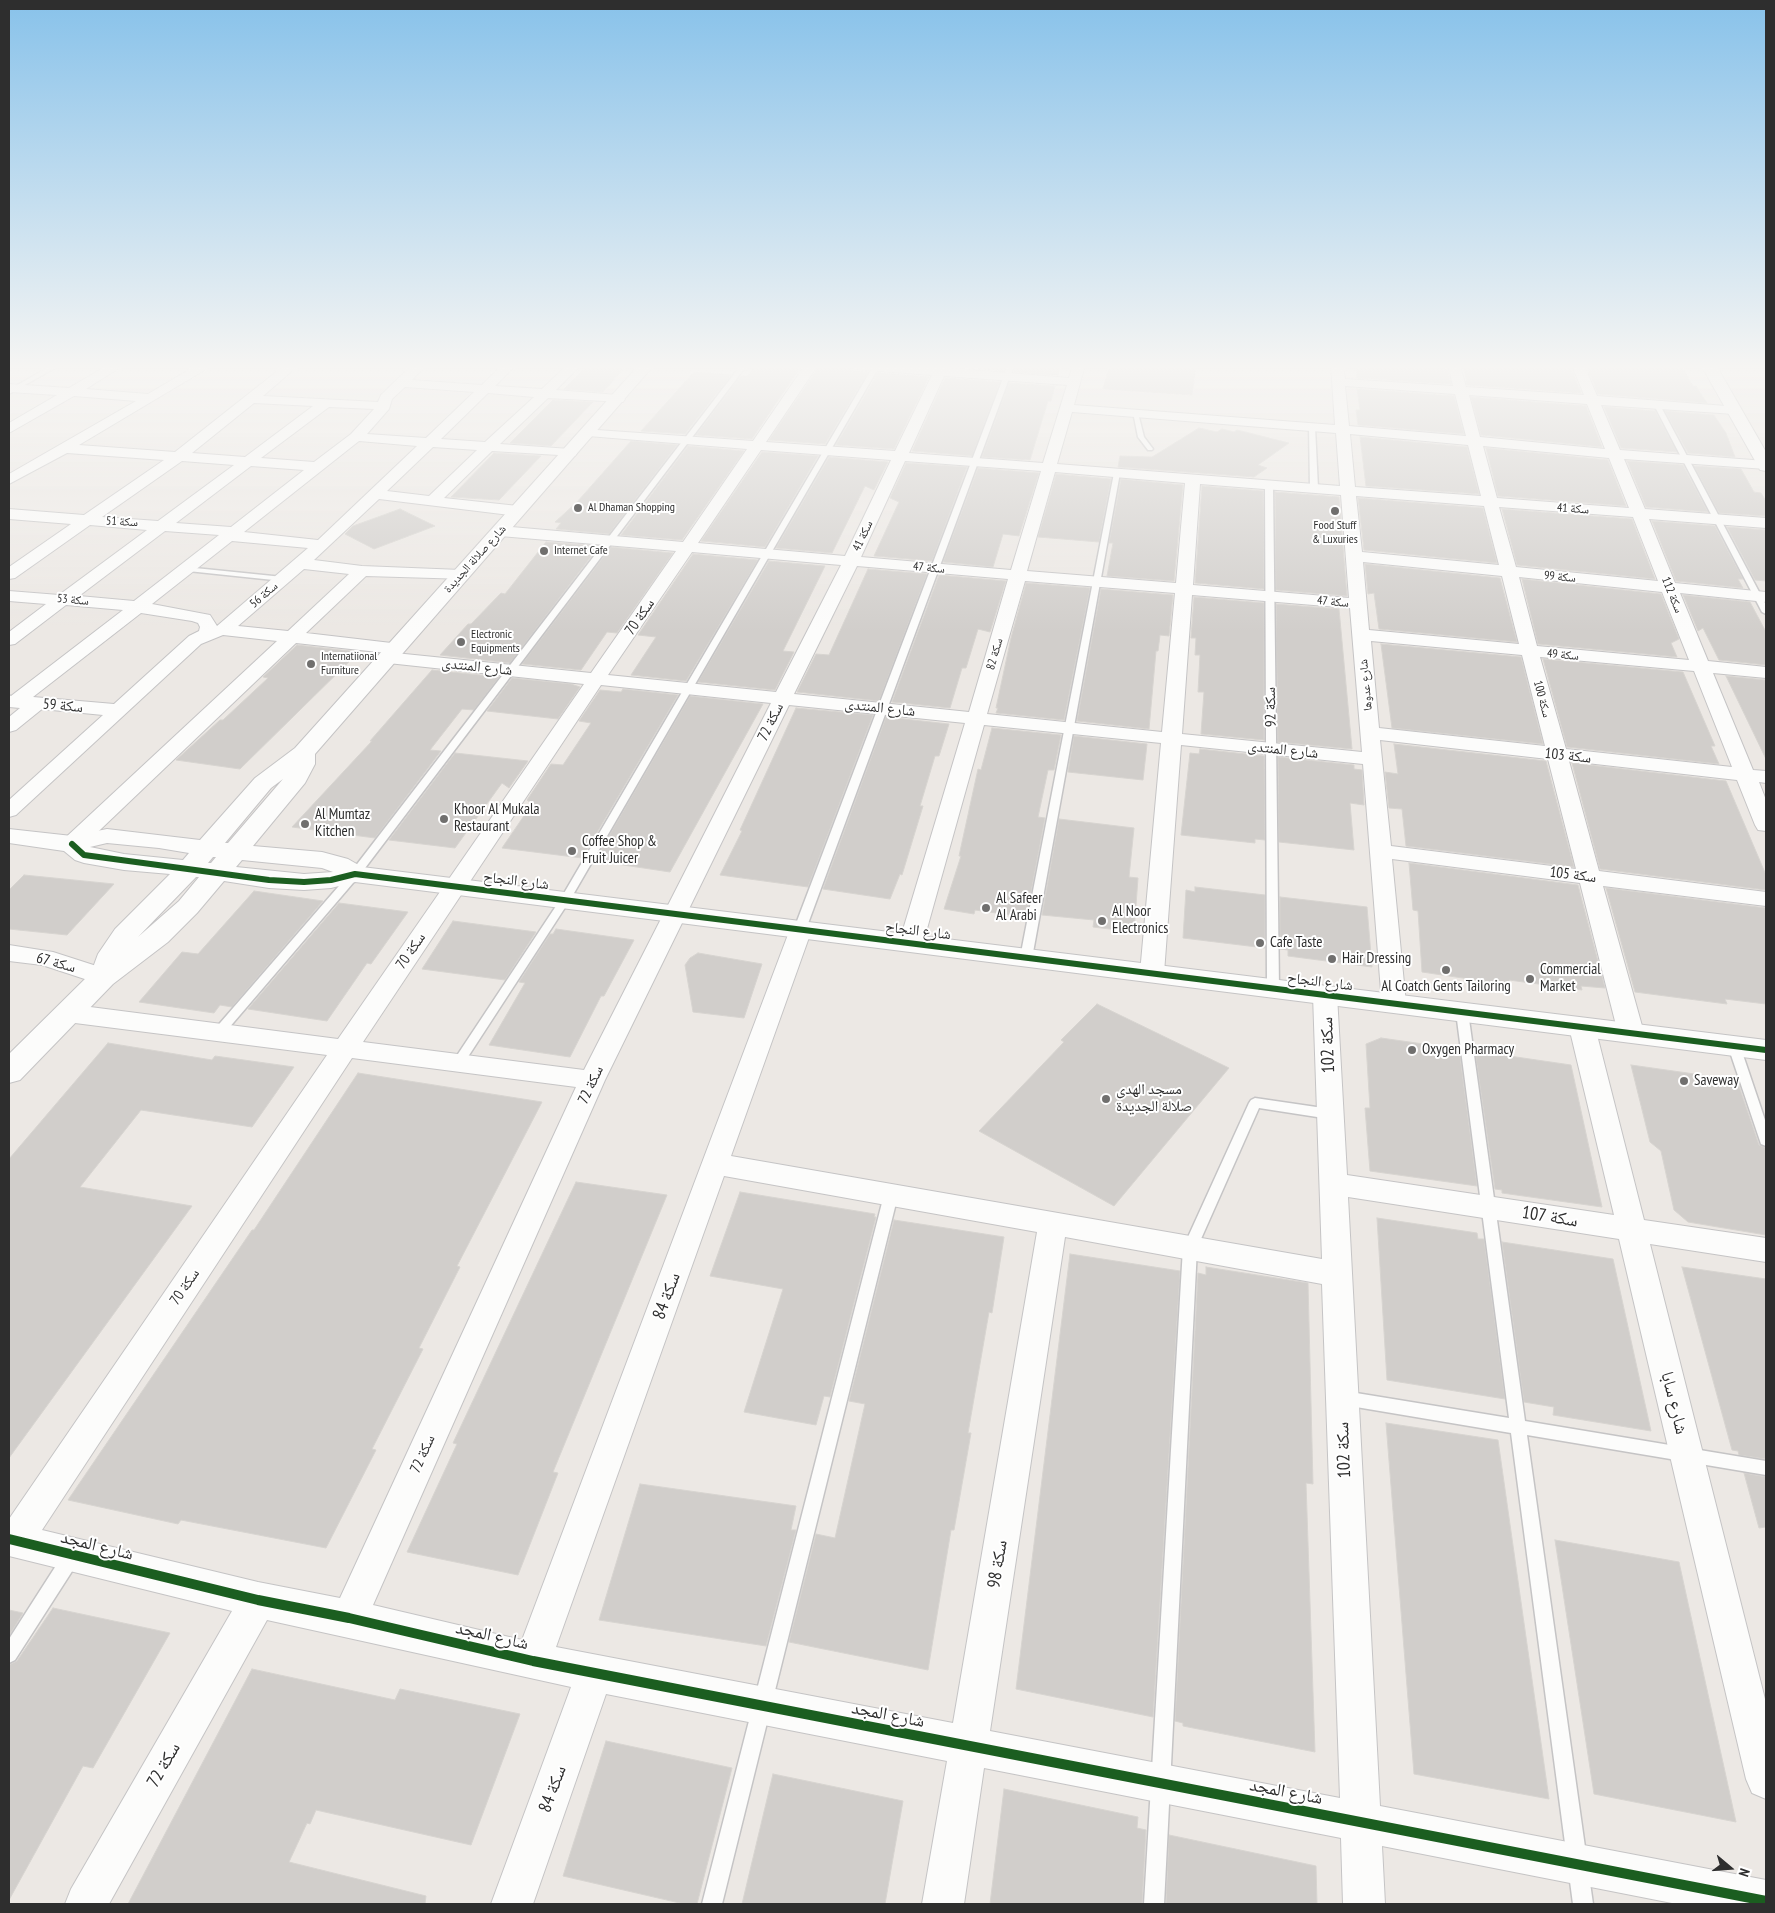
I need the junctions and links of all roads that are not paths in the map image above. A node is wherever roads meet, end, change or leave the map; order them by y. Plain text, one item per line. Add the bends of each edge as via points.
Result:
1 (52, 454) edge
2 (143, 454) edge
3 (181, 454) edge
4 (258, 454) edge
5 (335, 454) edge
6 (415, 454) edge
7 (481, 454) edge
8 (569, 454) edge
9 (676, 454) edge
10 (752, 454) edge
11 (825, 454) edge
12 (879, 454) edge
13 (978, 454) edge
14 (1053, 454) edge
15 (1313, 454) edge
16 (1344, 454) edge
17 (1477, 454) edge
18 (1614, 454) edge
19 (1618, 454) edge
20 (1683, 454) edge
21 (900, 456) junction
22 (178, 457) junction
23 (1686, 459) junction
24 (249, 461) junction
25 (975, 462) junction
26 (1766, 465) edge
27 (320, 467) junction
28 (1049, 468) junction
29 (1118, 473) junction
30 (1193, 479) junction
31 (9, 480) edge
32 (1269, 485) junction
33 (1314, 488) junction
34 (1348, 491) junction
35 (373, 494) junction
36 (432, 501) junction
37 (1490, 502) junction
38 (518, 511) junction
39 (1639, 514) junction
40 (11, 516) edge
41 (1717, 519) junction
42 (87, 520) junction
43 (1766, 523) edge
44 (163, 525) junction
45 (500, 531) junction
46 (234, 534) junction
47 (610, 541) junction
48 (322, 545) junction
49 (688, 547) junction
50 (766, 554) junction
51 (1354, 556) junction
52 (851, 561) junction
53 (299, 564) junction
54 (935, 568) junction
55 (188, 569) junction
56 (362, 571) junction
57 (1508, 572) junction
58 (9, 574) edge
59 (462, 575) junction
60 (1018, 575) junction
61 (282, 579) junction
62 (1097, 582) junction
63 (1669, 587) junction
64 (1184, 589) junction
65 (9, 596) edge
66 (1270, 596) junction
67 (1762, 596) edge
68 (63, 599) junction
69 (1358, 604) junction
70 (138, 607) junction
71 (1766, 612) edge
72 (215, 632) junction
73 (1361, 635) junction
74 (291, 637) junction
75 (9, 640) edge
76 (1530, 652) junction
77 (391, 653) junction
78 (1701, 667) junction
79 (511, 670) junction
80 (1766, 672) edge
81 (598, 679) junction
82 (688, 688) junction
83 (782, 698) junction
84 (12, 701) edge
85 (38, 704) junction
86 (883, 708) junction
87 (117, 710) junction
88 (977, 718) junction
89 (9, 726) edge
90 (1069, 728) junction
91 (1370, 733) junction
92 (1171, 738) junction
93 (1271, 748) junction
94 (303, 753) junction
95 (1557, 755) junction
96 (1372, 759) junction
97 (1746, 775) junction
98 (1766, 777) edge
99 (9, 811) edge
100 (238, 812) junction
101 (265, 818) junction
102 (1766, 825) edge
103 (9, 836) edge
104 (159, 841) junction
105 (72, 844) junction
106 (207, 849) junction
107 (1380, 851) junction
108 (236, 852) junction
109 (288, 856) junction
110 (124, 862) junction
111 (190, 868) junction
112 (218, 873) junction
113 (355, 874) junction
114 (1589, 877) junction
115 (269, 880) junction
116 (454, 886) junction
117 (1766, 899) edge
118 (565, 900) junction
119 (156, 901) junction
120 (188, 907) junction
121 (675, 914) junction
122 (800, 929) junction
123 (912, 943) junction
124 (9, 953) edge
125 (1026, 958) junction
126 (1152, 974) junction
127 (103, 977) junction
128 (1273, 988) junction
129 (1326, 995) junction
130 (1394, 1004) junction
131 (1462, 1012) junction
132 (66, 1013) junction
133 (1582, 1027) junction
134 (218, 1033) junction
135 (1631, 1034) junction
136 (1734, 1046) junction
137 (344, 1049) junction
138 (1766, 1050) edge
139 (458, 1063) junction
140 (9, 1072) edge
141 (592, 1080) junction
142 (1330, 1114) junction
143 (1766, 1141) edge
144 (716, 1164) junction
145 (1333, 1184) junction
146 (891, 1195) junction
147 (1488, 1208) junction
148 (1053, 1224) junction
149 (1632, 1229) junction
150 (1190, 1248) junction
151 (1766, 1250) edge
152 (1337, 1274) junction
153 (1342, 1398) junction
154 (1518, 1427) junction
155 (1687, 1455) junction
156 (1766, 1468) edge
157 (12, 1540) edge
158 (72, 1556) junction
159 (258, 1600) junction
160 (349, 1618) junction
161 (9, 1654) edge
162 (533, 1662) junction
163 (595, 1673) junction
164 (762, 1706) junction
165 (969, 1746) junction
166 (1766, 1779) edge
167 (1161, 1783) junction
168 (1360, 1822) junction
169 (1578, 1865) junction
170 (1766, 1901) edge
171 (86, 1904) edge
172 (512, 1904) edge
173 (712, 1904) edge
174 (943, 1904) edge
175 (1154, 1904) edge
176 (1364, 1904) edge
177 (1584, 1904) edge

1 - 31 street
2 - 22 street
3 - 22 street
4 - 24 street
5 - 27 street
6 - 35 street, سكة 56
7 - 36 street
8 - 38 street, شارع صلالة الجديدة
9 - 47 lane
10 - 49 street, سكة 70
11 - 50 lane
12 - 21 street, سكة 41
13 - 25 lane
14 - 28 street, سكة 82
15 - 33 lane
16 - 34 street, شارع عدوها
17 - 37 street, سكة 100
18 - 39 street, سكة 112
19 - 23 street
20 - 23 lane
21 - 25 street, سكة 41
21 - 52 street, سكة 41
22 - 24 street
22 - 42 street
23 - 26 street
23 - 41 lane
24 - 27 street
24 - 44 street
25 - 28 street, سكة 41
25 - 54 lane
27 - 46 street
28 - 29 street, سكة 41
28 - 60 street, سكة 82
29 - 30 street, سكة 41
29 - 62 lane
30 - 32 street, سكة 41
30 - 64 street
32 - 33 street, سكة 41
32 - 66 lane, سكة 92
33 - 34 street, سكة 41
34 - 37 street, سكة 41
34 - 51 street, شارع عدوها
35 - 36 street
35 - 48 street, سكة 56
36 - 38 street
37 - 39 street, سكة 41
37 - 57 street, سكة 100
38 - 45 street, شارع صلالة الجديدة
39 - 41 street, سكة 41
39 - 63 street, سكة 112
40 - 42 street, سكة 51
41 - 43 street, سكة 41
41 - 67 lane
42 - 44 street, سكة 51
42 - 58 street
44 - 46 street, سكة 51
44 - 68 street
45 - 47 street, سكة 47
45 - 59 street, شارع صلالة الجديدة
46 - 48 street, سكة 51
46 - 55 street
47 - 49 street, سكة 47
47 - 79 lane
48 - 53 street, سكة 56
49 - 50 street, سكة 47
49 - 81 street, سكة 70
50 - 52 street, سكة 47
50 - 82 lane
51 - 57 street, سكة 99
51 - 69 street, شارع عدوها
52 - 54 street, سكة 47
52 - 83 street, سكة 72
53 - 56 street
53 - 61 street, سكة 56
54 - 60 street, سكة 47
54 - 86 lane
55 - 61 lane
55 - 70 street
56 - 59 street
56 - 74 street
57 - 63 street, سكة 99
57 - 76 street, سكة 100
59 - 77 street, شارع صلالة الجديدة
60 - 62 street, سكة 47
60 - 88 street, سكة 82
61 - 72 street, سكة 56
62 - 64 street, سكة 47
62 - 90 lane
63 - 67 street, سكة 99
63 - 78 street, سكة 112
64 - 66 street, سكة 47
64 - 92 street
65 - 68 street, سكة 53
66 - 69 street, سكة 47
66 - 93 lane, سكة 92
67 - 71 lane
68 - 70 street, سكة 53
68 - 75 street
69 - 73 street, شارع عدوها
70 - 72 street, سكة 53 via 204,619
70 - 84 street
72 - 74 street, شارع المنتدى
72 - 87 street, سكة 56 via 195,640
73 - 76 street, سكة 49
73 - 91 street, شارع عدوها
74 - 77 street, شارع المنتدى
74 - 105 street
76 - 78 street, سكة 49
76 - 95 street, سكة 100
77 - 79 street, شارع المنتدى
77 - 94 street, شارع صلالة الجديدة
78 - 80 street, سكة 49
78 - 97 street, سكة 112
79 - 81 street, شارع المنتدى
79 - 113 lane
81 - 82 street, شارع المنتدى
81 - 116 street, سكة 70
82 - 83 street, شارع المنتدى
82 - 118 lane
83 - 86 street, شارع المنتدى
83 - 121 street, سكة 72
84 - 85 street, سكة 59
85 - 87 street, سكة 59
85 - 89 street
86 - 88 street, شارع المنتدى
86 - 122 lane
87 - 99 street, سكة 56
88 - 90 street, شارع المنتدى
88 - 123 street, سكة 82
90 - 92 street, شارع المنتدى
90 - 125 lane
91 - 95 street, سكة 103
91 - 96 street, شارع عدوها
92 - 93 street, شارع المنتدى
92 - 126 street
93 - 96 street, شارع المنتدى
93 - 128 lane, سكة 92
94 - 100 street, شارع صلالة الجديدة via 263,783
94 - 101 street, شارع صلالة الجديدة via 303,764 293,783
95 - 97 street, سكة 103
95 - 114 street, سكة 100
96 - 107 street, شارع عدوها
97 - 98 street, سكة 103
97 - 102 street, سكة 112
100 - 104 street via 208,830
100 - 106 street, شارع صلالة الجديدة
101 - 108 street, شارع صلالة الجديدة
101 - 109 street via 263,830 266,838
103 - 105 street, شارع النجاح
104 - 105 street, شارع النجاح via 107,836
104 - 106 street, شارع النجاح
105 - 110 street, شارع النجاح via 84,855
106 - 108 street, شارع النجاح
106 - 111 street, شارع صلالة الجديدة
107 - 114 street, سكة 105
107 - 130 street, شارع عدوها
108 - 109 street, شارع النجاح
108 - 112 street, شارع صلالة الجديدة
109 - 113 street, شارع النجاح via 339,864
110 - 111 street, شارع النجاح
110 - 119 street via 144,873
111 - 112 street, شارع النجاح
111 - 119 street, شارع صلالة الجديدة
112 - 115 street, شارع النجاح
112 - 120 street, شارع صلالة الجديدة
113 - 115 street, شارع النجاح via 331,880
113 - 116 street, شارع النجاح
113 - 134 lane
114 - 117 street, سكة 105
114 - 135 street, سكة 100
115 - 120 street via 216,892
116 - 118 street, شارع النجاح
116 - 137 street, سكة 70
118 - 121 street, شارع النجاح
118 - 139 lane
119 - 127 street, شارع صلالة الجديدة via 125,935 112,954
120 - 127 street, شارع صلالة الجديدة via 158,936
121 - 122 street, شارع النجاح
121 - 141 street, سكة 72
122 - 123 street, شارع النجاح
122 - 144 street, سكة 84
123 - 125 street, شارع النجاح
124 - 127 street, سكة 67 via 44,958
125 - 126 street, شارع النجاح
126 - 128 street, شارع النجاح
127 - 132 street, شارع صلالة الجديدة
128 - 129 street, شارع النجاح
129 - 130 street, شارع النجاح
129 - 142 street, سكة 102
130 - 131 street, شارع النجاح
131 - 133 street, شارع النجاح
131 - 147 lane
132 - 134 street
132 - 140 street, شارع صلالة الجديدة
133 - 135 street, شارع النجاح
133 - 149 street, شارع سابا
134 - 137 street
135 - 136 street, شارع النجاح
136 - 138 street, شارع النجاح
136 - 143 lane
137 - 139 street
137 - 157 street, سكة 70
139 - 141 street
141 - 160 street, سكة 72
142 - 145 street, سكة 102
142 - 150 lane via 1255,1103
144 - 146 street
144 - 162 street, سكة 84
145 - 147 street, سكة 107
145 - 152 street, سكة 102
146 - 148 street
146 - 164 lane
147 - 149 street, سكة 107
147 - 154 lane
148 - 150 street
148 - 165 street, سكة 98
149 - 151 street, سكة 107
149 - 155 street, شارع سابا
150 - 152 street
150 - 167 lane
152 - 153 street, سكة 102
153 - 154 lane
153 - 168 street, سكة 102
154 - 155 lane
154 - 169 lane
155 - 156 lane
155 - 166 street, شارع سابا
157 - 158 street, شارع المجد
158 - 159 street, شارع المجد
158 - 161 lane
159 - 160 street, شارع المجد
159 - 171 street, سكة 72
160 - 162 street, شارع المجد
162 - 163 street, شارع المجد
163 - 164 street, شارع المجد
163 - 172 street, سكة 84
164 - 165 street, شارع المجد
164 - 173 lane
165 - 167 street, شارع المجد
165 - 174 street, سكة 98
167 - 168 street, شارع المجد
167 - 175 lane
168 - 169 street, شارع المجد
168 - 176 street, سكة 102
169 - 170 street, شارع المجد
169 - 177 lane

